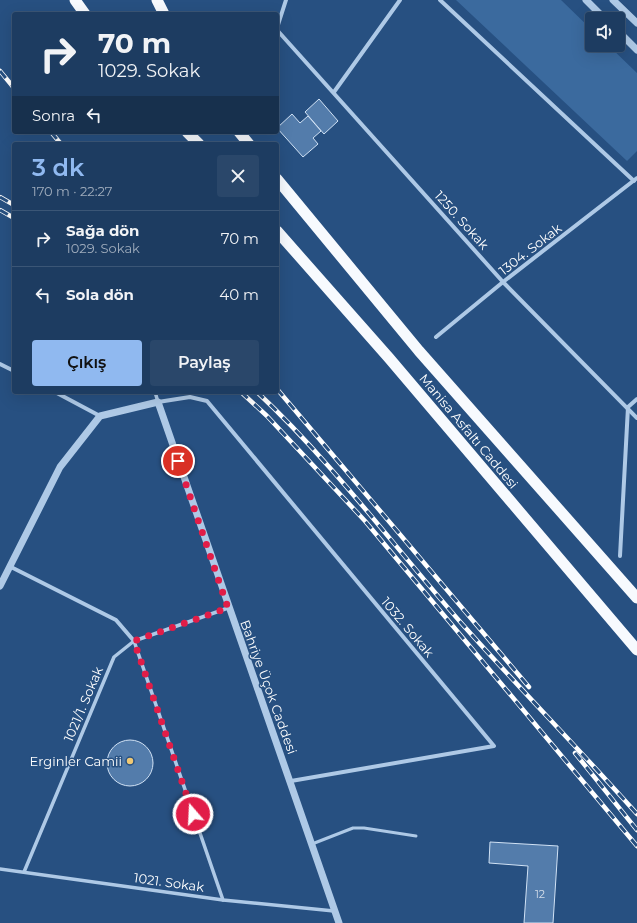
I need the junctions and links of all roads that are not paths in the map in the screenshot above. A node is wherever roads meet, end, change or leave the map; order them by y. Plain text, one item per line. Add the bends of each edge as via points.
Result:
1 (75, 0) edge
2 (157, 0) edge
3 (286, 0) edge
4 (400, 0) edge
5 (440, 0) edge
6 (586, 0) edge
7 (613, 0) edge
8 (84, 12) edge
9 (163, 12) edge
10 (598, 12) edge
11 (279, 23) edge
12 (637, 23) edge
13 (279, 31) edge
14 (625, 38) edge
15 (637, 50) edge
16 (334, 92) junction
17 (189, 134) edge
18 (241, 134) edge
19 (197, 142) edge
20 (247, 142) edge
21 (635, 179) edge
22 (279, 181) edge
23 (279, 234) edge
24 (503, 282) junction
25 (436, 337) dead end
26 (0, 364) edge
27 (12, 370) edge
28 (59, 394) edge
29 (156, 394) edge
30 (637, 399) edge
31 (158, 402) junction
32 (628, 407) junction
33 (100, 416) junction
34 (637, 418) edge
35 (620, 556) dead end
36 (9, 566) junction
37 (0, 586) edge
38 (637, 598) edge
39 (228, 608) junction
40 (134, 641) junction
41 (637, 650) edge
42 (291, 781) junction
43 (416, 836) dead end
44 (312, 844) junction
45 (0, 869) edge
46 (24, 872) junction
47 (223, 900) junction
48 (336, 912) junction
49 (339, 923) edge

1 - 8 highway
2 - 9 highway
3 - 11 street
4 - 16 street
5 - 21 street
6 - 10 street
7 - 12 street
13 - 16 street, 1250. Sokak
14 - 15 street
16 - 24 street, 1250. Sokak
17 - 19 highway
18 - 20 highway
21 - 24 street, 1304. Sokak
22 - 38 highway, Manisa Asfaltı Caddesi via 419,351
23 - 41 highway, Manisa Asfaltı Caddesi via 389,358
24 - 25 street, 1304. Sokak
24 - 32 street, 1250. Sokak
26 - 27 street
28 - 33 street
29 - 31 street
30 - 32 street
31 - 33 street
31 - 39 street, Bahriye Üçok Caddesi
31 - 42 street, 1032. Sokak via 190,397 207,402 494,746
32 - 34 street, 1250. Sokak
32 - 35 street
33 - 36 street via 60,467
36 - 37 street
36 - 40 street via 116,620
39 - 40 street, 1021/1. Sokak
39 - 42 street, Bahriye Üçok Caddesi
40 - 46 street, 1021/1. Sokak via 114,657
40 - 47 street
42 - 44 street, Bahriye Üçok Caddesi
43 - 44 lane via 353,828
44 - 48 street, Bahriye Üçok Caddesi
45 - 46 street, 1021. Sokak
46 - 47 street, 1021. Sokak
47 - 48 street, 1021. Sokak
48 - 49 street, Bahriye Üçok Caddesi

